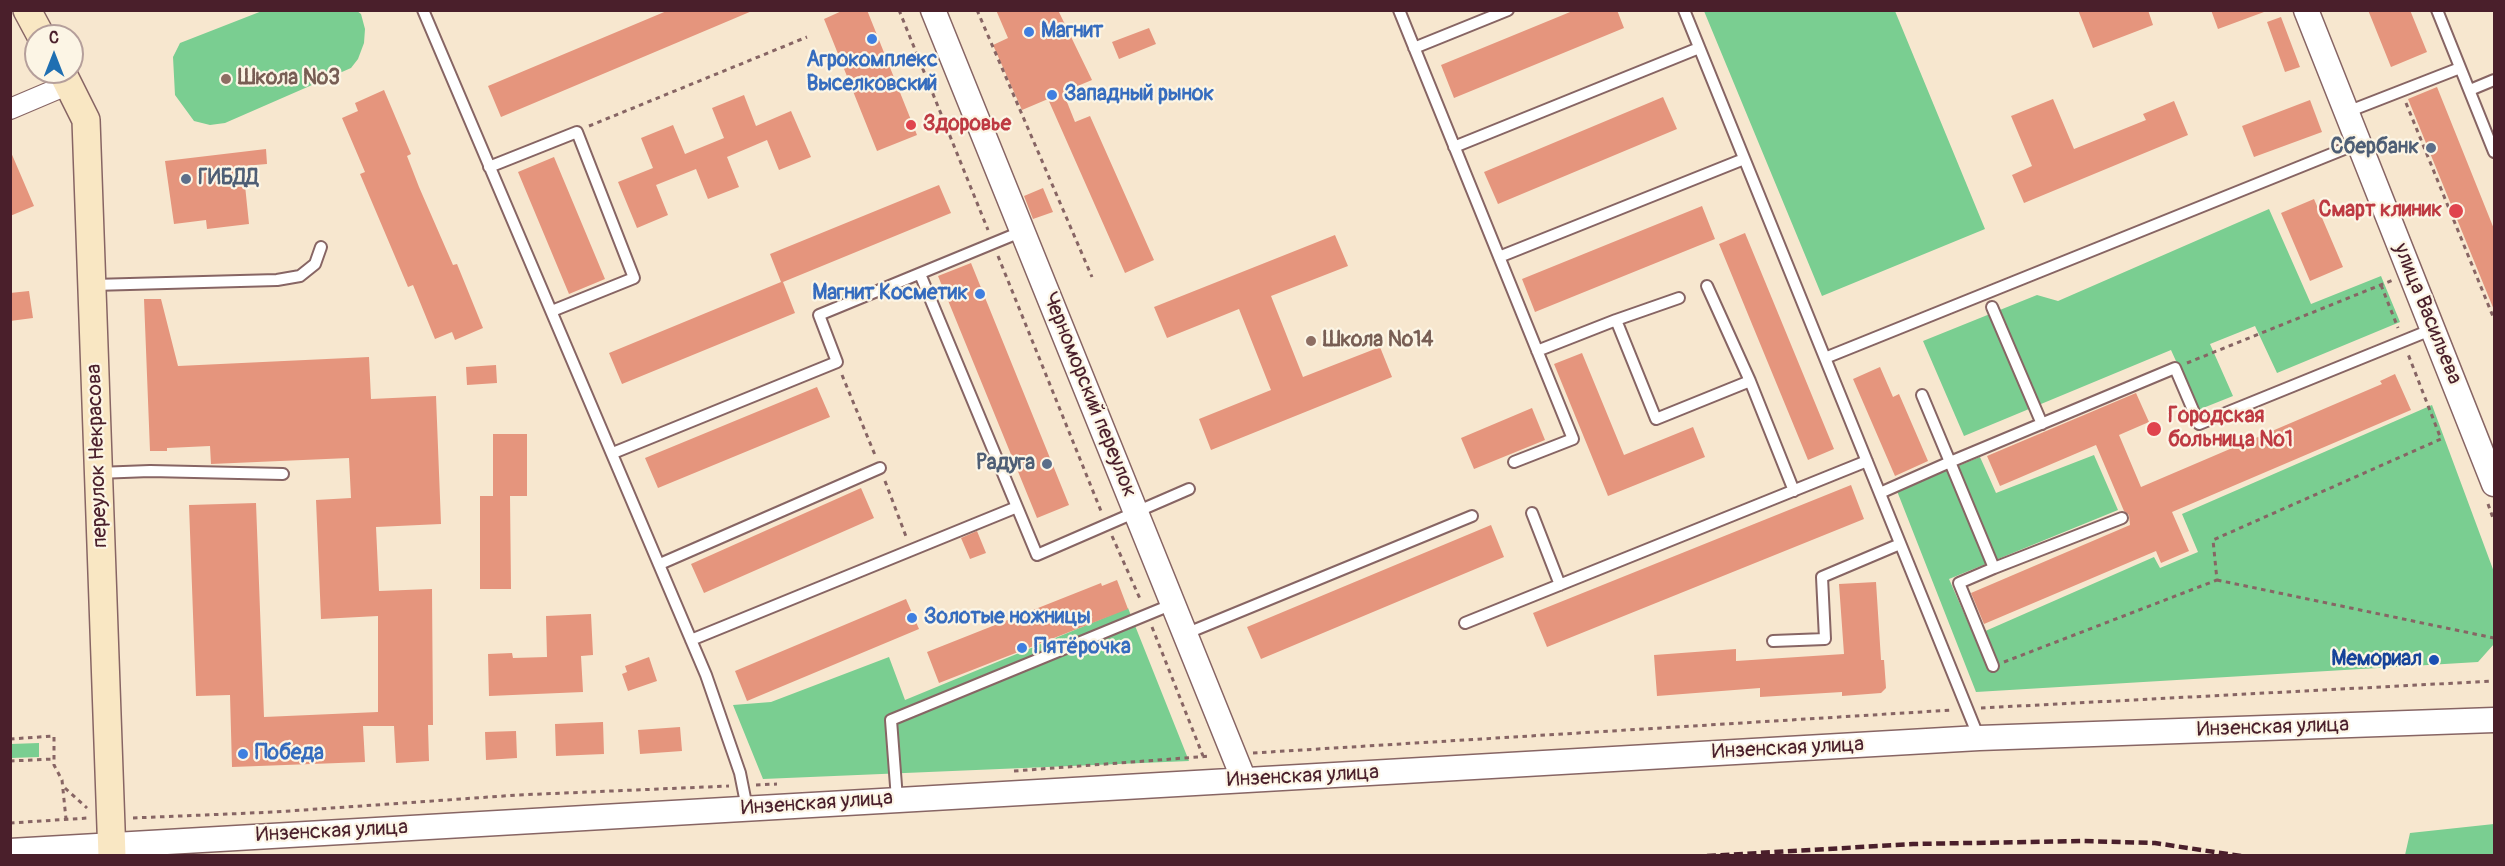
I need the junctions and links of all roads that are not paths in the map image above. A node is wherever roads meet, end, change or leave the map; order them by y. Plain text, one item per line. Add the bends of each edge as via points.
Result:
1 (27, 10) edge
2 (423, 10) edge
3 (933, 10) edge
4 (1398, 10) edge
5 (1508, 10) edge
6 (1684, 10) edge
7 (2306, 10) edge
8 (2437, 10) edge
9 (35, 24) edge
10 (1414, 48) junction
11 (1699, 48) junction
12 (2460, 68) junction
13 (2494, 80) edge
14 (54, 84) edge
15 (68, 84) edge
16 (2470, 90) junction
17 (10, 109) edge
18 (2347, 112) junction
19 (2360, 143) junction
20 (1454, 147) junction
21 (2494, 152) edge
22 (1744, 159) junction
23 (489, 167) junction
24 (1023, 231) junction
25 (321, 247) dead end
26 (1499, 257) junction
27 (920, 274) junction
28 (93, 285) junction
29 (1707, 286) dead end
30 (1678, 298) dead end
31 (1992, 307) dead end
32 (552, 311) junction
33 (1616, 320) junction
34 (2433, 328) junction
35 (1537, 351) junction
36 (1825, 358) junction
37 (1750, 381) junction
38 (1922, 395) dead end
39 (2042, 424) junction
40 (613, 453) junction
41 (1867, 461) junction
42 (1514, 462) dead end
43 (1950, 462) junction
44 (880, 468) dead end
45 (97, 473) junction
46 (283, 474) dead end
47 (2494, 484) edge
48 (1189, 489) dead end
49 (1794, 490) junction
50 (1880, 493) junction
51 (1017, 507) junction
52 (1136, 511) junction
53 (1532, 513) dead end
54 (1472, 516) dead end
55 (2122, 518) dead end
56 (1900, 544) junction
57 (660, 564) junction
58 (1994, 568) junction
59 (1560, 585) junction
60 (1173, 604) junction
61 (1465, 623) dead end
62 (1185, 634) junction
63 (692, 640) junction
64 (1773, 641) dead end
65 (1993, 666) road end
66 (2494, 720) edge
67 (1979, 738) junction
68 (1244, 780) junction
69 (897, 799) junction
70 (747, 808) junction
71 (112, 850) edge
72 (10, 851) edge

1 - 9 main road
2 - 23 lane
3 - 24 street, Черноморский переулок
4 - 10 lane
5 - 10 lane
6 - 11 lane
7 - 18 street, улица Васильева
8 - 12 lane
10 - 20 lane
11 - 20 lane
11 - 22 lane
12 - 16 lane
12 - 18 lane
13 - 16 lane
14 - 17 street
15 - 28 main road, переулок Некрасова via 86,120
16 - 21 lane
18 - 19 street, улица Васильева
19 - 34 street, улица Васильева
19 - 36 lane
20 - 26 lane
22 - 26 lane
22 - 36 lane
23 - 32 lane
23 - 32 lane via 577,132 634,278
24 - 27 lane
24 - 52 street, Черноморский переулок
25 - 28 lane via 315,264 300,276 277,280
26 - 35 lane
27 - 40 lane via 819,315 837,362
27 - 51 lane
28 - 45 main road, переулок Некрасова
29 - 37 lane
30 - 33 lane
31 - 39 lane
32 - 40 lane
33 - 35 lane
33 - 37 lane via 1656,419
34 - 39 lane via 2199,423 2175,369
34 - 47 street, улица Васильева
35 - 42 lane via 1573,439
36 - 41 lane
37 - 49 lane
38 - 43 lane
39 - 43 lane
40 - 57 lane
41 - 49 lane
41 - 50 lane
43 - 50 lane
43 - 58 lane
44 - 57 lane
45 - 46 lane
45 - 71 main road, переулок Некрасова
48 - 52 lane
49 - 59 lane
50 - 56 lane
51 - 52 lane via 1037,555
51 - 63 lane
52 - 60 street, Черноморский переулок
53 - 59 lane
54 - 62 lane
55 - 58 lane
56 - 64 lane via 1822,577 1825,639
56 - 67 lane
57 - 63 lane
58 - 65 lane via 1959,583
59 - 61 lane
60 - 62 street, Черноморский переулок
60 - 69 lane via 891,720
62 - 68 street, Черноморский переулок
63 - 70 lane via 740,773
66 - 67 street, Инзенская улица
67 - 68 street, Инзенская улица
68 - 69 street, Инзенская улица
69 - 70 street, Инзенская улица
70 - 71 street, Инзенская улица
71 - 72 street, Инзенская улица

